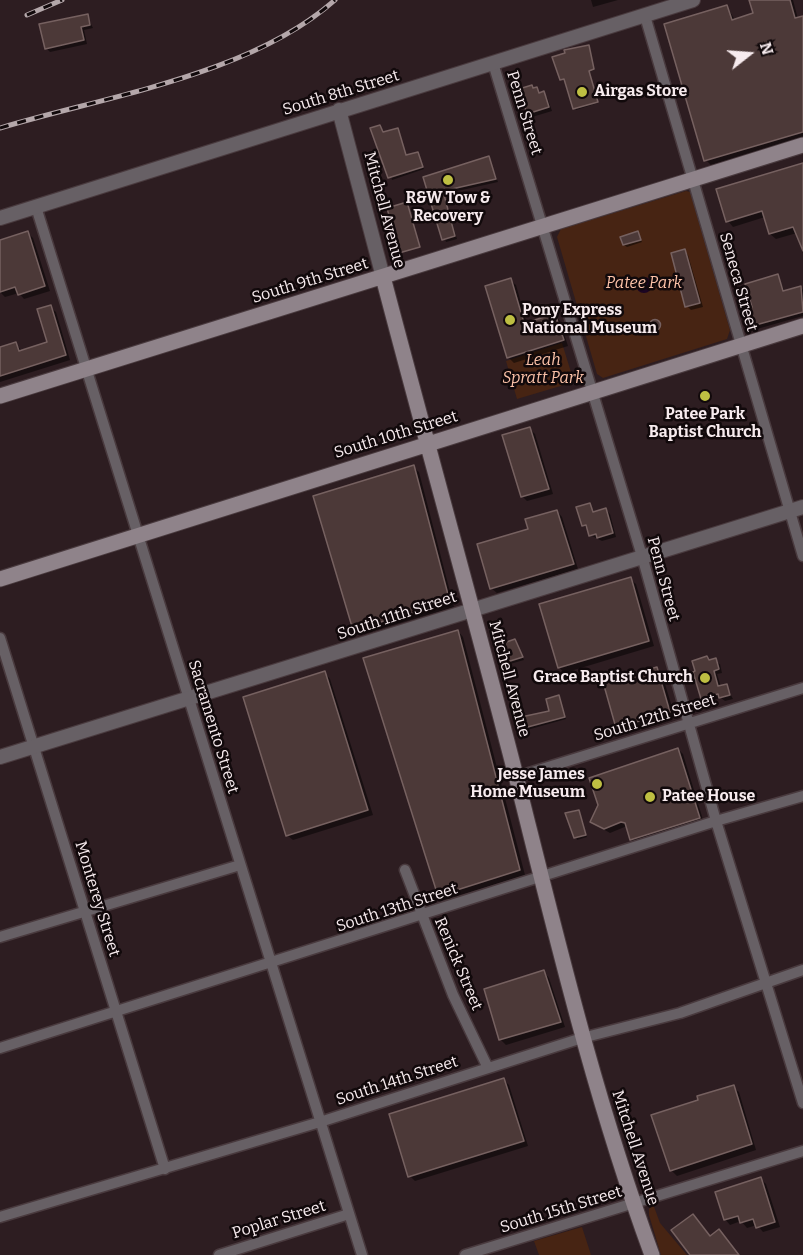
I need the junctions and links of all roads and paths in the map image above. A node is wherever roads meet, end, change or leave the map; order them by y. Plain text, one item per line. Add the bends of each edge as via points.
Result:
1 (693, 0) edge
2 (645, 16) junction
3 (493, 63) junction
4 (339, 110) junction
5 (803, 145) edge
6 (693, 180) junction
7 (36, 207) junction
8 (0, 218) edge
9 (543, 227) junction
10 (383, 277) junction
11 (803, 326) edge
12 (741, 346) junction
13 (87, 370) junction
14 (593, 393) junction
15 (0, 396) edge
16 (428, 444) junction
17 (797, 509) edge
18 (138, 535) junction
19 (642, 556) junction
20 (803, 556) edge
21 (0, 579) edge
22 (472, 610) junction
23 (0, 638) edge
24 (803, 688) edge
25 (188, 699) junction
26 (687, 724) junction
27 (34, 747) junction
28 (0, 757) edge
29 (516, 777) junction
30 (803, 796) edge
31 (716, 821) junction
32 (240, 866) junction
33 (405, 870) dead end
34 (541, 877) junction
35 (86, 911) junction
36 (422, 916) junction
37 (0, 937) edge
38 (272, 964) junction
39 (803, 970) edge
40 (765, 983) junction
41 (116, 1013) junction
42 (582, 1038) junction
43 (0, 1048) edge
44 (488, 1068) junction
45 (803, 1103) edge
46 (320, 1122) junction
47 (803, 1151) edge
48 (165, 1169) junction
49 (633, 1204) junction
50 (349, 1214) junction
51 (0, 1217) edge
52 (219, 1255) edge
53 (362, 1255) edge
54 (465, 1255) edge
55 (652, 1255) edge

1 - 2 street, South 8th Street
2 - 3 street, South 8th Street
2 - 6 street, Seneca Street
3 - 4 street, South 8th Street
3 - 9 street, Penn Street
4 - 7 street, South 8th Street
4 - 10 street, Mitchell Avenue
5 - 6 main road, South 9th Street
6 - 9 main road, South 9th Street
6 - 12 street, Seneca Street
7 - 8 street, South 8th Street
7 - 13 street, Sacramento Street
9 - 10 main road, South 9th Street
9 - 14 street, Penn Street
10 - 13 main road, South 9th Street
10 - 16 main road, Mitchell Avenue
11 - 12 main road, South 10th Street
12 - 14 main road, South 10th Street
12 - 17 street, Seneca Street
13 - 15 main road, South 9th Street
13 - 18 street, Sacramento Street
14 - 16 main road, South 10th Street
14 - 19 street, Penn Street
16 - 18 main road, South 10th Street
16 - 22 main road, Mitchell Avenue
17 - 19 street, South 11th Street
17 - 20 street, Seneca Street
18 - 21 main road, South 10th Street
18 - 25 street, Sacramento Street
19 - 22 street, South 11th Street
19 - 26 street, Penn Street
22 - 25 street, South 11th Street
22 - 29 main road, Mitchell Avenue
23 - 27 street, Monterey Street
24 - 26 street, South 12th Street
25 - 27 street, South 11th Street
25 - 32 street, Sacramento Street
26 - 29 street, South 12th Street
26 - 31 street, Penn Street
27 - 28 street, South 11th Street
27 - 35 street, Monterey Street
29 - 34 main road, Mitchell Avenue
30 - 31 street, South 13th Street
31 - 34 street, South 13th Street
31 - 40 street, Penn Street
32 - 35 street
32 - 38 street, Sacramento Street
33 - 36 street, Renick Street
34 - 36 street, South 13th Street
34 - 42 main road, Mitchell Avenue
35 - 37 street
35 - 41 street, Monterey Street
36 - 38 street, South 13th Street
36 - 44 street, Renick Street via 453,995
38 - 41 street, South 13th Street
38 - 46 street, Sacramento Street
39 - 40 street, South 14th Street
40 - 42 street, South 14th Street via 680,1012
40 - 45 street, Penn Street
41 - 43 street, South 13th Street
41 - 48 street, Monterey Street
42 - 44 street, South 14th Street
42 - 49 main road, Mitchell Avenue
44 - 46 street, South 14th Street
46 - 48 street, South 14th Street
46 - 50 street, Sacramento Street
47 - 49 street, South 15th Street
48 - 51 street, South 14th Street
49 - 54 street, South 15th Street
49 - 55 main road, Mitchell Avenue
50 - 52 street, Poplar Street
50 - 53 street, Sacramento Street

